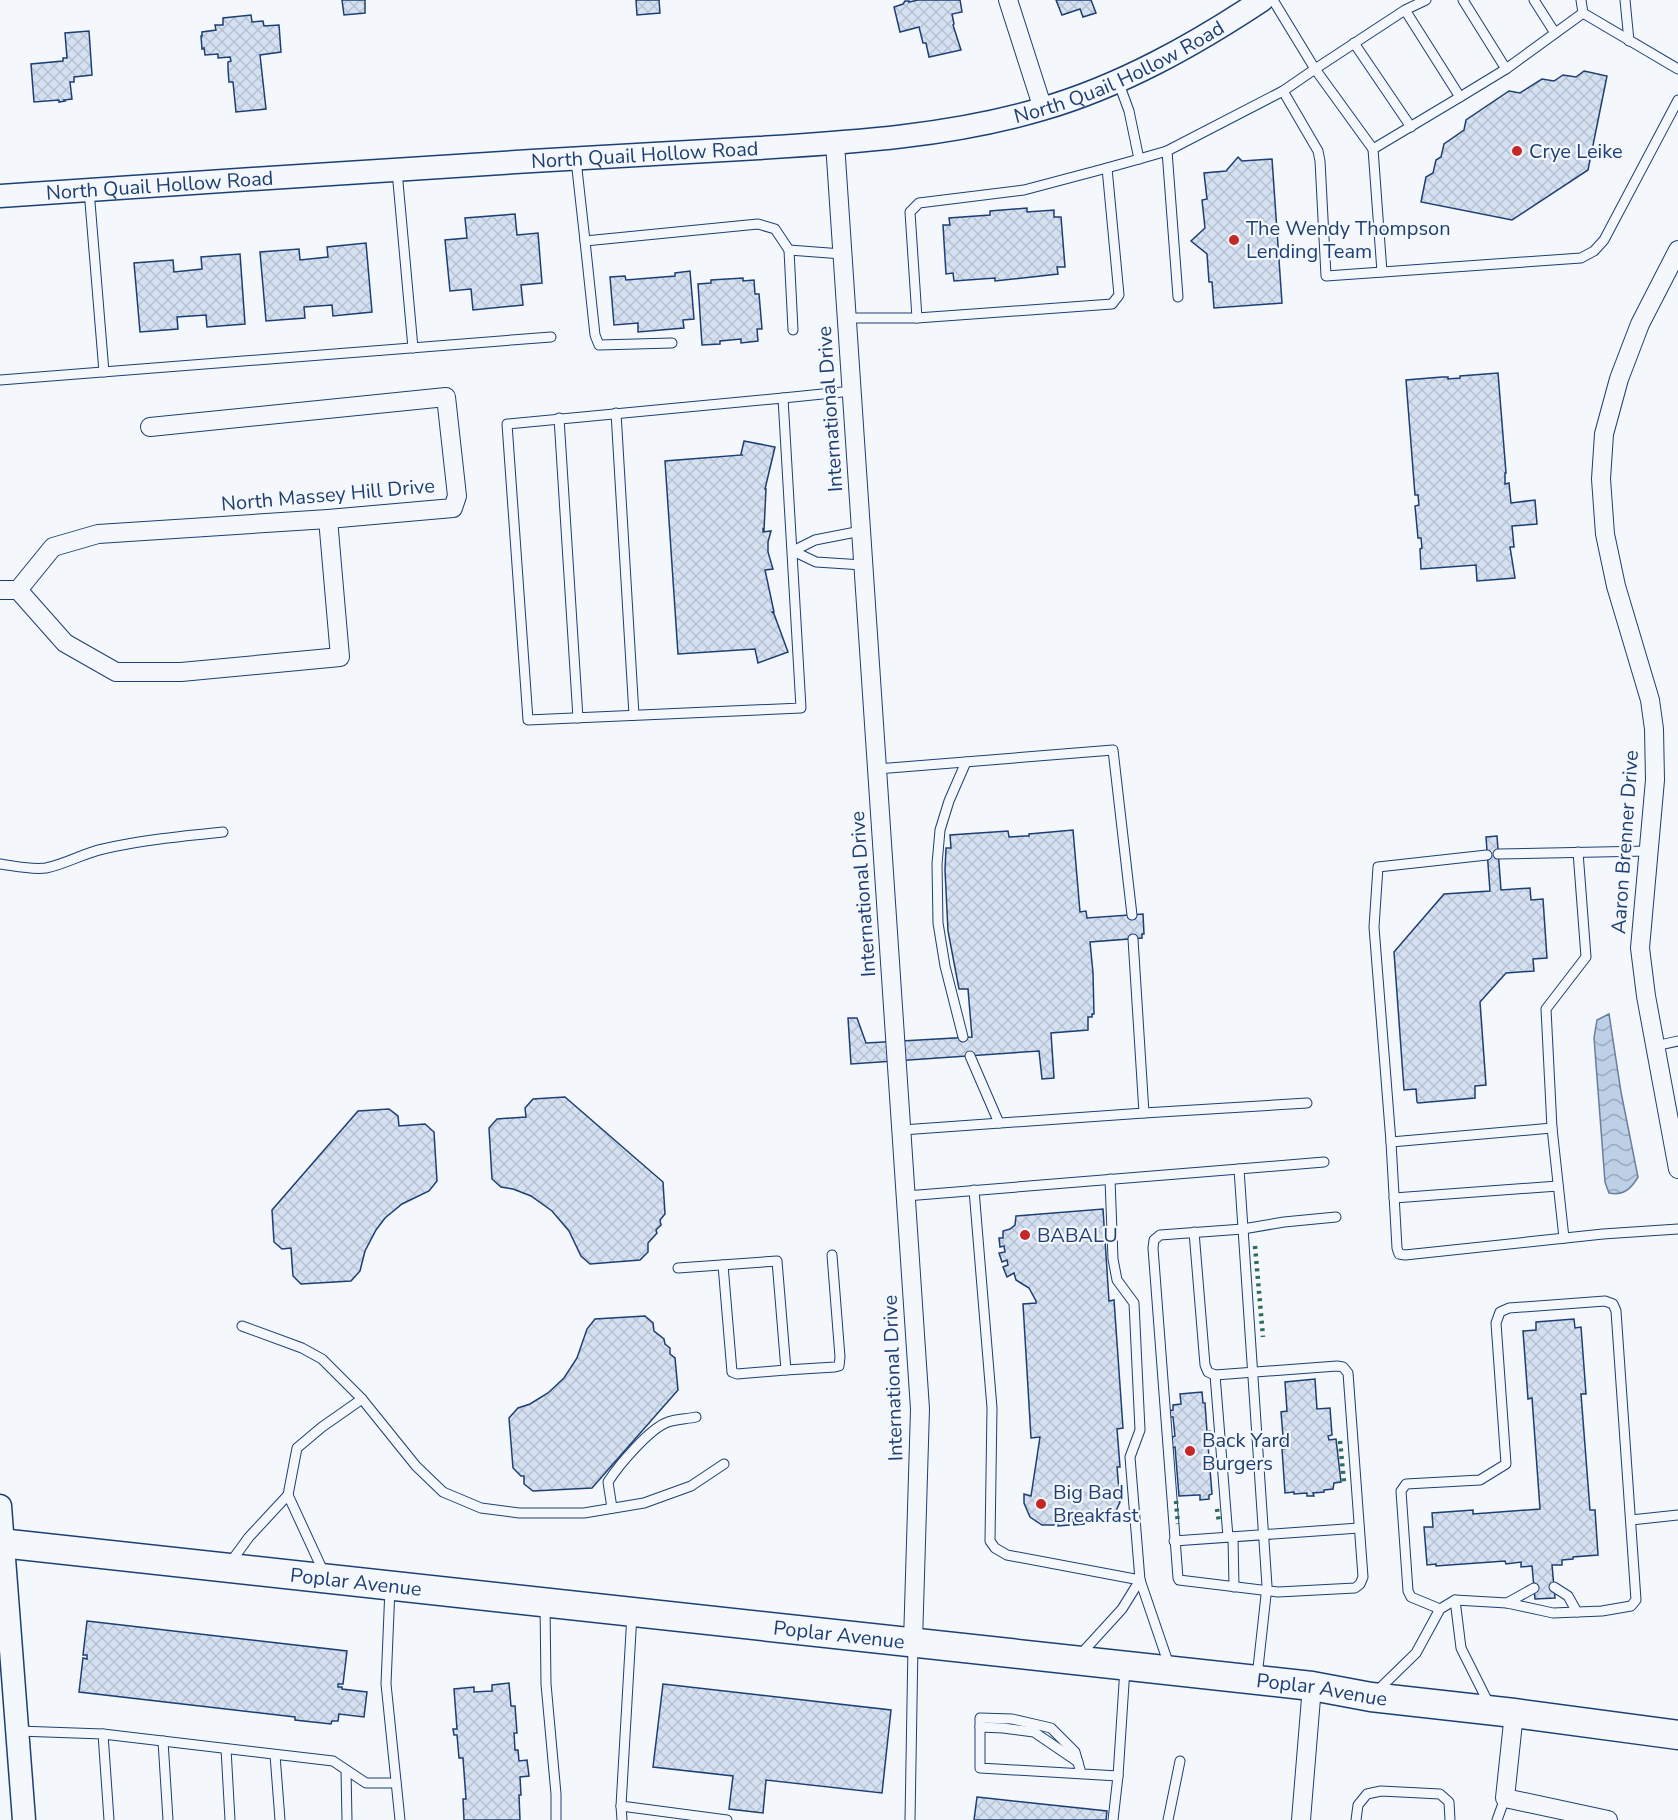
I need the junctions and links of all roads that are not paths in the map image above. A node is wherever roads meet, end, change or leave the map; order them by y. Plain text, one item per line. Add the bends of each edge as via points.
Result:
1 (1008, 0) edge
2 (1262, 0) edge
3 (1273, 0) edge
4 (1426, 0) edge
5 (1463, 0) edge
6 (1534, 0) edge
7 (1581, 0) edge
8 (1625, 0) edge
9 (1405, 10) junction
10 (1583, 13) junction
11 (1555, 33) junction
12 (1629, 41) junction
13 (1354, 43) junction
14 (1315, 69) junction
15 (1506, 69) junction
16 (1678, 69) edge
17 (1118, 81) junction
18 (1283, 91) junction
19 (1460, 97) junction
20 (1678, 100) edge
21 (1043, 109) junction
22 (1410, 127) junction
23 (835, 143) junction
24 (1373, 149) junction
25 (1167, 151) junction
26 (576, 158) junction
27 (1139, 159) junction
28 (1107, 168) junction
29 (397, 169) junction
30 (89, 190) junction
31 (0, 196) edge
32 (585, 241) junction
33 (789, 250) junction
34 (1678, 250) edge
35 (842, 254) junction
36 (1382, 272) junction
37 (1178, 297) dead end
38 (847, 318) junction
39 (917, 318) junction
40 (793, 330) dead end
41 (550, 337) dead end
42 (672, 343) dead end
43 (413, 348) junction
44 (104, 372) junction
45 (0, 380) edge
46 (852, 391) junction
47 (783, 398) junction
48 (616, 413) junction
49 (559, 418) junction
50 (150, 427) dead end
51 (328, 519) junction
52 (861, 531) junction
53 (793, 551) junction
54 (863, 566) junction
55 (0, 590) edge
56 (18, 590) junction
57 (634, 715) junction
58 (578, 718) junction
59 (966, 762) junction
60 (877, 769) junction
61 (223, 832) dead end
62 (1648, 851) junction
63 (1578, 852) junction
64 (1498, 854) dead end
65 (1487, 855) dead end
66 (0, 864) edge
67 (1132, 915) dead end
68 (1132, 939) dead end
69 (963, 1037) dead end
70 (1678, 1041) edge
71 (1655, 1046) junction
72 (970, 1056) dead end
73 (1307, 1103) dead end
74 (1144, 1113) junction
75 (999, 1123) junction
76 (1552, 1128) junction
77 (902, 1130) junction
78 (1391, 1142) junction
79 (1324, 1162) dead end
80 (1239, 1169) junction
81 (1678, 1169) edge
82 (1110, 1179) junction
83 (1558, 1186) junction
84 (974, 1190) junction
85 (906, 1196) junction
86 (1394, 1198) junction
87 (1336, 1217) dead end
88 (1243, 1229) junction
89 (1678, 1229) edge
90 (1194, 1232) junction
91 (1564, 1238) junction
92 (832, 1256) dead end
93 (723, 1265) junction
94 (678, 1268) dead end
95 (242, 1326) dead end
96 (786, 1370) junction
97 (1253, 1372) junction
98 (1215, 1375) junction
99 (362, 1399) junction
100 (696, 1417) dead end
101 (724, 1464) dead end
102 (288, 1495) junction
103 (0, 1506) edge
104 (612, 1508) junction
105 (1678, 1515) edge
106 (1631, 1520) junction
107 (1359, 1528) junction
108 (1264, 1536) junction
109 (1231, 1537) junction
110 (1174, 1541) junction
111 (1, 1543) edge
112 (227, 1568) junction
113 (326, 1578) junction
114 (1140, 1580) junction
115 (390, 1586) junction
116 (1234, 1587) junction
117 (1554, 1587) dead end
118 (1534, 1588) dead end
119 (1267, 1592) junction
120 (1455, 1600) junction
121 (545, 1602) junction
122 (1507, 1604) junction
123 (1440, 1609) junction
124 (632, 1612) junction
125 (1578, 1612) junction
126 (913, 1642) junction
127 (1075, 1660) junction
128 (1125, 1665) junction
129 (1170, 1670) junction
130 (1257, 1680) junction
131 (1312, 1686) junction
132 (1371, 1697) junction
133 (1504, 1712) junction
134 (14, 1727) junction
135 (103, 1734) junction
136 (1678, 1735) edge
137 (163, 1741) junction
138 (226, 1749) junction
139 (275, 1755) junction
140 (1180, 1761) dead end
141 (346, 1770) junction
142 (1082, 1773) junction
143 (1118, 1776) junction
144 (396, 1783) junction
145 (1505, 1798) junction
146 (621, 1806) junction
147 (674, 1817) edge
148 (24, 1820) edge
149 (109, 1820) edge
150 (168, 1820) edge
151 (230, 1820) edge
152 (280, 1820) edge
153 (347, 1820) edge
154 (400, 1820) edge
155 (556, 1820) edge
156 (622, 1820) edge
157 (727, 1820) edge
158 (910, 1820) edge
159 (1113, 1820) edge
160 (1168, 1820) edge
161 (1301, 1820) edge
162 (1356, 1820) edge
163 (1450, 1820) edge
164 (1497, 1820) edge
165 (1608, 1820) edge

1 - 21 street
2 - 17 street, North Quail Hollow Road via 1206,36
3 - 14 lane
4 - 9 lane
5 - 15 lane
6 - 11 lane
7 - 10 lane
8 - 12 lane
9 - 13 lane
9 - 19 lane
10 - 11 lane
10 - 12 lane
11 - 15 lane
12 - 16 lane
13 - 14 lane
13 - 22 lane
14 - 18 lane
14 - 24 lane
15 - 19 lane
17 - 21 street, North Quail Hollow Road
17 - 27 lane
18 - 25 lane
18 - 36 lane via 1318,151 1326,276
19 - 22 lane
20 - 36 lane via 1604,240 1594,251 1581,258
21 - 23 street, North Quail Hollow Road via 982,125
22 - 24 lane
23 - 26 street, North Quail Hollow Road
23 - 35 street, International Drive
24 - 36 lane
25 - 27 lane
25 - 37 lane
26 - 29 street, North Quail Hollow Road
26 - 32 lane
27 - 28 lane
28 - 39 lane via 1024,190 919,203 910,212
28 - 39 lane via 1119,295 1112,304
29 - 30 street, North Quail Hollow Road
29 - 43 lane
30 - 31 street, North Quail Hollow Road
30 - 44 lane
32 - 33 lane via 758,224 775,229
32 - 42 lane via 599,345
33 - 35 lane
33 - 40 lane
34 - 62 street, Aaron Brenner Drive via 1640,324 1619,379 1604,434 1601,479 1605,534 1616,586 1650,700 1654,729 1655,780
35 - 38 street, International Drive
38 - 39 lane
38 - 46 street, International Drive
41 - 43 lane
43 - 44 lane
44 - 45 lane
46 - 47 lane
46 - 52 street, International Drive
47 - 48 lane
47 - 53 lane
48 - 49 lane
48 - 57 lane
49 - 58 lane
49 - 58 lane via 507,424 507,435 528,720
50 - 51 street, North Massey Hill Drive via 446,397 458,496 453,508
51 - 56 street, North Massey Hill Drive via 98,534 53,547
51 - 56 street via 340,657 181,672 116,672 65,643
52 - 53 lane via 815,540
52 - 54 street, International Drive
53 - 54 lane via 816,562
53 - 57 lane via 801,708
54 - 60 street, International Drive
55 - 56 street
57 - 58 lane
59 - 60 lane
59 - 67 lane via 1113,750
59 - 69 lane via 940,830 938,864 938,923
60 - 77 street, International Drive
61 - 66 lane via 100,849 45,868
62 - 63 lane
62 - 71 street, Aaron Brenner Drive via 1640,948
63 - 64 lane
63 - 76 lane via 1586,957 1546,1009
65 - 78 lane via 1378,867 1374,927
68 - 74 lane
70 - 71 lane
71 - 81 street, Aaron Brenner Drive
72 - 75 lane
73 - 74 lane
74 - 75 lane
75 - 77 lane
76 - 78 lane
76 - 83 lane
77 - 85 street, International Drive
78 - 86 lane
79 - 80 lane
80 - 82 lane
80 - 88 lane
82 - 84 lane
82 - 114 lane via 1117,1280 1134,1303 1140,1430 1130,1457
83 - 86 lane
83 - 91 lane
84 - 85 lane
84 - 114 lane via 992,1408 990,1541 1007,1555
85 - 126 street, International Drive via 920,1409
86 - 91 lane via 1399,1254
87 - 88 lane
88 - 90 lane
88 - 97 lane
89 - 91 lane
90 - 98 lane via 1205,1365
90 - 110 lane via 1160,1235 1152,1248
92 - 96 lane via 839,1366
93 - 94 lane
93 - 96 lane via 732,1372
93 - 96 lane via 777,1261
95 - 99 lane via 322,1359
97 - 98 lane
97 - 107 lane via 1336,1366 1348,1373
97 - 108 lane
98 - 109 lane
99 - 102 lane via 297,1448
99 - 104 lane via 416,1466 444,1492 481,1508 519,1513 584,1513
100 - 104 lane via 667,1422 615,1470 608,1482
101 - 104 lane via 691,1486 644,1503
102 - 112 lane
102 - 113 lane
103 - 111 street
105 - 106 lane
106 - 123 lane via 1616,1311 1612,1304 1605,1301 1509,1308 1500,1312 1496,1323 1506,1464 1480,1480 1406,1484 1401,1491 1408,1591 1411,1597
106 - 125 lane via 1636,1600 1630,1606
107 - 108 lane
107 - 119 lane via 1363,1577 1355,1588
108 - 109 lane
108 - 119 lane
109 - 110 lane
109 - 116 lane
110 - 116 lane via 1179,1580
111 - 112 main road, Poplar Avenue
111 - 134 street
112 - 113 main road, Poplar Avenue
113 - 115 main road, Poplar Avenue
114 - 127 lane via 1122,1609
114 - 129 lane
115 - 121 main road, Poplar Avenue
115 - 144 lane via 386,1684
116 - 119 lane
117 - 125 lane via 1568,1596
118 - 122 lane
119 - 130 lane
120 - 122 lane
120 - 123 lane
120 - 133 lane via 1461,1648 1470,1668
121 - 124 main road, Poplar Avenue
121 - 155 lane via 546,1684
122 - 125 lane via 1553,1613
123 - 132 lane via 1416,1653
124 - 126 main road, Poplar Avenue
124 - 146 lane
126 - 127 main road, Poplar Avenue
126 - 158 lane
127 - 128 main road, Poplar Avenue
128 - 129 main road, Poplar Avenue
128 - 143 lane
129 - 130 main road, Poplar Avenue
130 - 131 main road, Poplar Avenue
131 - 132 main road, Poplar Avenue
131 - 161 street
132 - 133 main road, Poplar Avenue
133 - 136 main road, Poplar Avenue
133 - 145 street
134 - 135 lane
134 - 148 street
135 - 137 lane
135 - 149 lane
137 - 138 lane
137 - 150 lane
138 - 139 lane
138 - 151 lane
139 - 141 lane via 333,1761
139 - 152 lane
140 - 160 lane
141 - 144 lane via 366,1783
141 - 153 lane
142 - 142 lane via 1075,1752 1051,1728 1012,1719 980,1719 980,1768
142 - 143 lane
143 - 159 lane
144 - 154 lane
145 - 164 lane
145 - 165 street
146 - 147 lane
146 - 156 lane
147 - 157 lane
162 - 163 lane via 1358,1805 1367,1794 1381,1791 1440,1794 1449,1802

